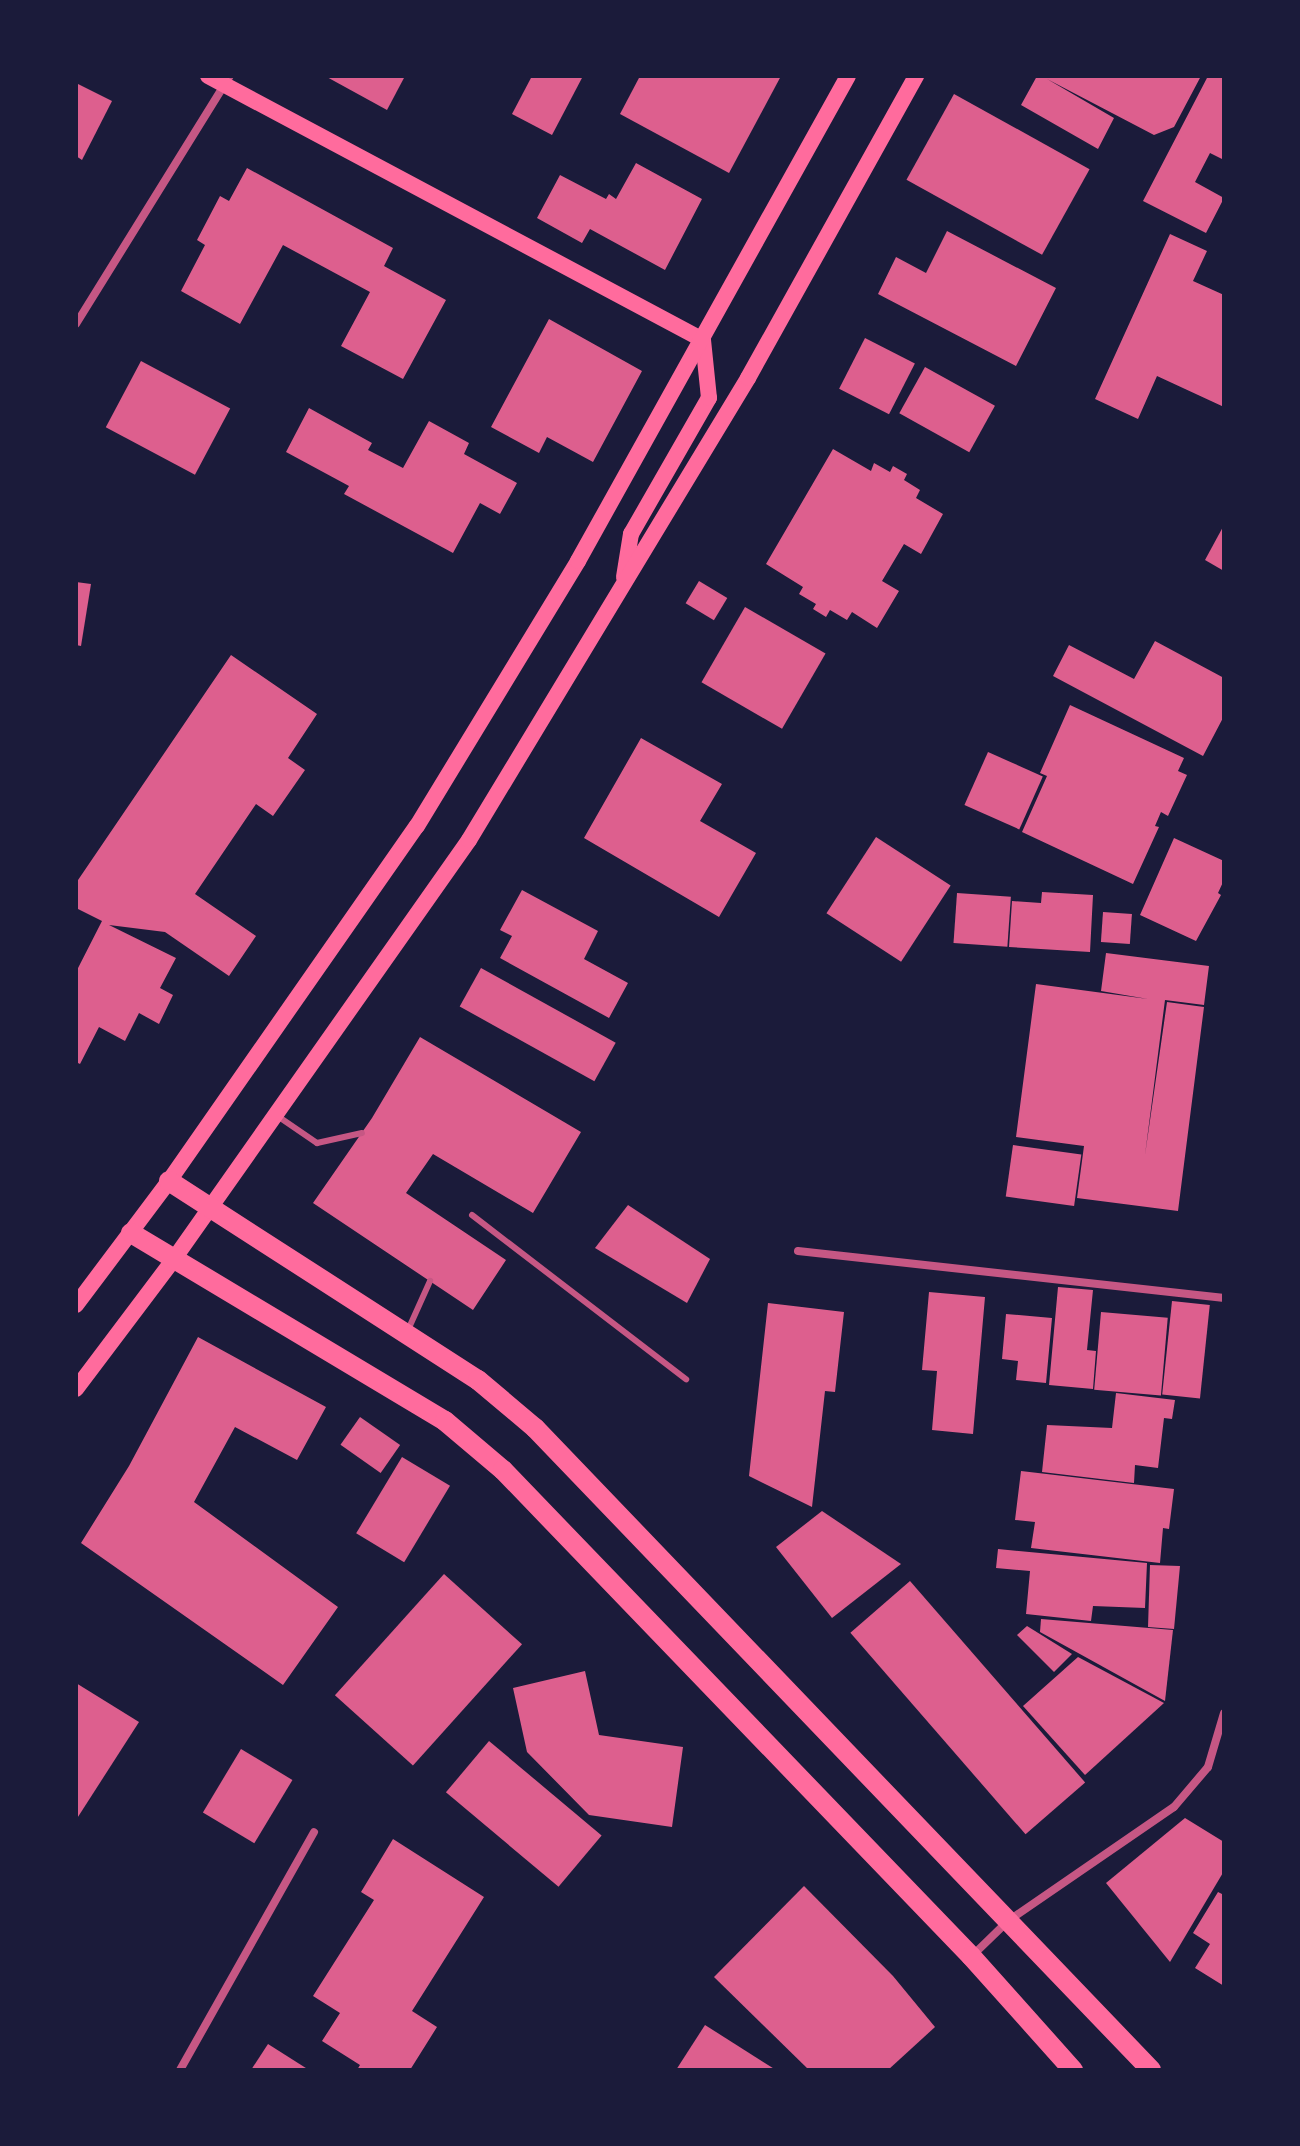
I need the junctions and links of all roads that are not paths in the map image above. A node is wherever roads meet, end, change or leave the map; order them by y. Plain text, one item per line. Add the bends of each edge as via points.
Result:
1 (208, 76) edge
2 (848, 76) edge
3 (916, 76) edge
4 (227, 80) edge
5 (76, 324) edge
6 (703, 340) junction
7 (623, 584) junction
8 (275, 1115) junction
9 (362, 1133) dead end
10 (169, 1181) junction
11 (211, 1206) junction
12 (472, 1215) dead end
13 (131, 1233) junction
14 (798, 1251) dead end
15 (174, 1259) junction
16 (430, 1281) dead end
17 (1224, 1298) edge
18 (76, 1305) edge
19 (406, 1333) junction
20 (686, 1379) dead end
21 (76, 1389) edge
22 (1224, 1713) edge
23 (314, 1832) dead end
24 (1008, 1921) junction
25 (971, 1956) junction
26 (180, 2070) edge
27 (1073, 2070) edge
28 (1151, 2070) edge

1 - 4 main road
2 - 6 main road
3 - 7 main road via 748,378
4 - 5 street
4 - 6 main road
6 - 7 main road via 709,398 631,534
6 - 10 main road via 578,561 417,826
7 - 8 main road via 469,840
8 - 9 lane via 317,1143
8 - 11 main road
10 - 11 main road
10 - 13 main road
11 - 15 main road
11 - 19 main road
12 - 20 lane
13 - 15 main road
13 - 18 main road
14 - 17 street
15 - 21 main road
15 - 25 main road via 445,1421 503,1470
16 - 19 lane
19 - 24 main road via 478,1380 535,1428
22 - 24 street via 1208,1767 1174,1807
23 - 26 street
24 - 25 street
24 - 28 main road
25 - 27 main road

